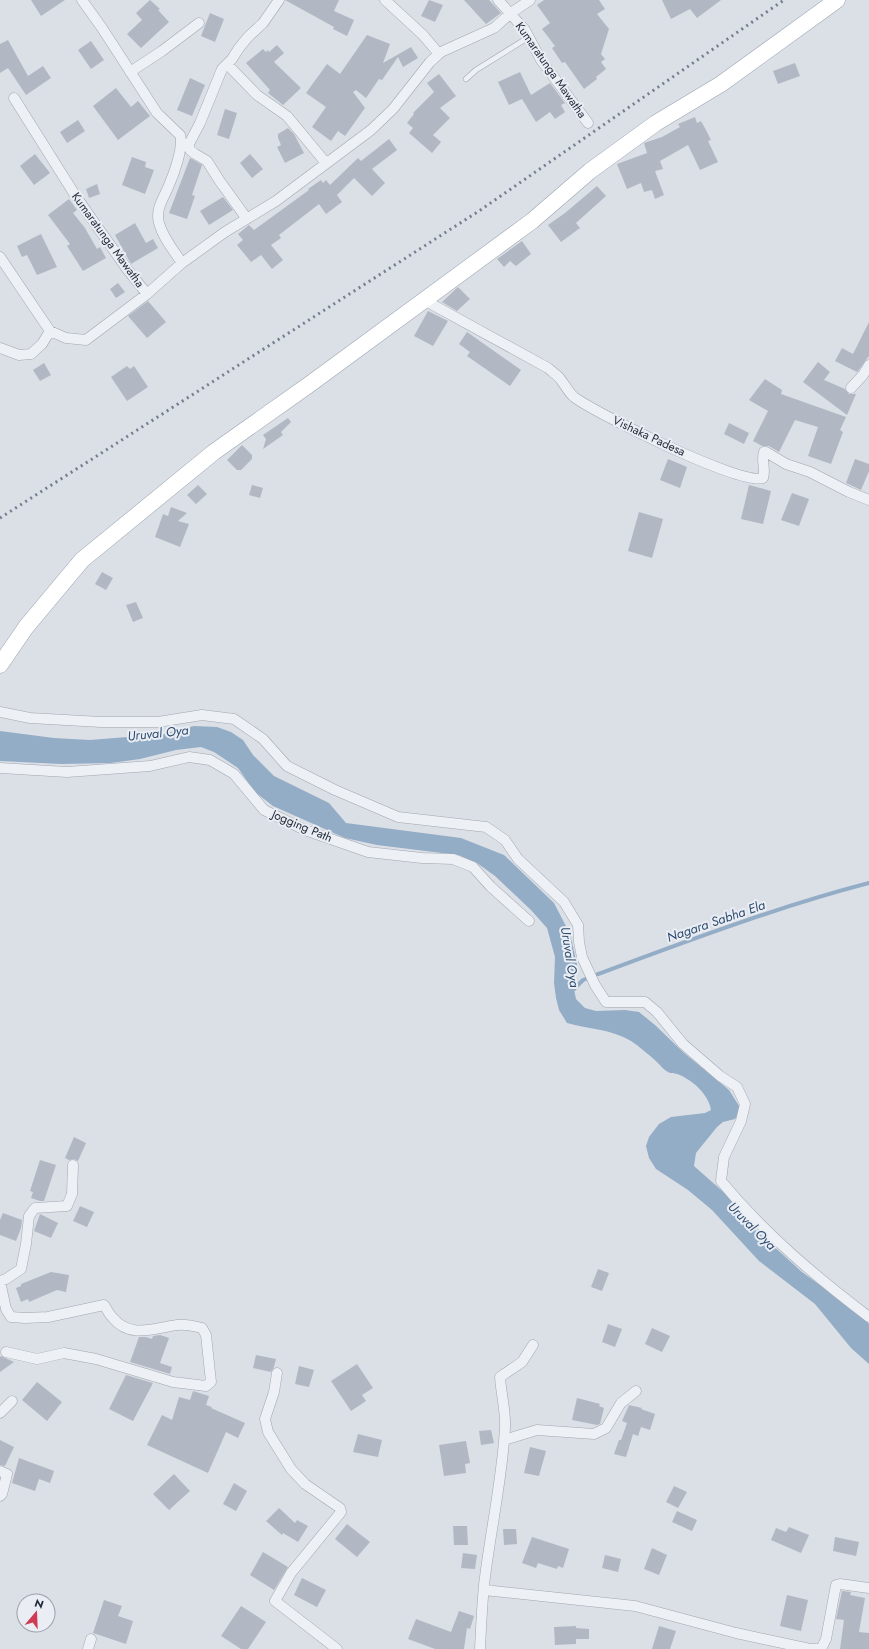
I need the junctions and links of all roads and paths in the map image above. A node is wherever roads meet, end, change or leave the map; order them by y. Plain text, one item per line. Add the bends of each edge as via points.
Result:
1 (82, 0) edge
2 (279, 0) edge
3 (385, 0) edge
4 (498, 0) edge
5 (530, 0) edge
6 (837, 0) edge
7 (511, 13) junction
8 (199, 23) dead end
9 (529, 37) junction
10 (439, 54) junction
11 (228, 64) junction
12 (130, 72) junction
13 (466, 79) dead end
14 (14, 98) dead end
15 (588, 123) dead end
16 (326, 163) junction
17 (247, 219) junction
18 (0, 257) edge
19 (182, 263) junction
20 (147, 294) junction
21 (424, 300) junction
22 (50, 331) junction
23 (0, 348) edge
24 (869, 365) edge
25 (851, 388) dead end
26 (869, 500) edge
27 (0, 665) edge
28 (0, 712) edge
29 (0, 768) edge
30 (529, 921) dead end
31 (73, 1165) dead end
32 (0, 1281) edge
33 (869, 1317) edge
34 (533, 1345) dead end
35 (6, 1352) dead end
36 (277, 1373) dead end
37 (636, 1391) dead end
38 (12, 1401) dead end
39 (0, 1413) edge
40 (504, 1440) junction
41 (0, 1471) edge
42 (0, 1496) edge
43 (869, 1588) edge
44 (484, 1590) junction
45 (337, 1649) edge
46 (480, 1649) edge

1 - 12 street
2 - 11 street
3 - 10 street via 423,35
4 - 7 street, Kumaratunga Mawatha
5 - 7 street
6 - 21 main road via 720,84 656,123 590,170 532,221
7 - 9 street, Kumaratunga Mawatha
7 - 10 street via 494,28
8 - 12 street
9 - 13 lane
9 - 15 street, Kumaratunga Mawatha via 541,60
10 - 16 street via 372,130
11 - 16 street via 257,95 287,116
11 - 17 street via 222,69 189,147 207,161
12 - 19 street via 157,113 182,140 158,217 163,232
14 - 20 street, Kumaratunga Mawatha via 75,195
16 - 17 street via 276,201
17 - 19 street
18 - 22 street
19 - 20 street
20 - 22 street, Kumaratunga Mawatha via 86,340 66,338
21 - 26 street, Vishaka Padesa via 548,368 573,396 631,430 713,466 751,478 763,478 762,458 766,452 786,464 810,472
21 - 27 main road via 214,452 82,560 26,628
22 - 23 street via 42,344 31,354 18,355
24 - 25 street
28 - 33 street via 30,718 102,722 158,722 202,715 234,719 263,739 287,766 335,790 398,817 486,827 505,840 518,859 564,902 578,924 581,950 588,971 606,1002 645,1002 657,1012 683,1044 737,1087 745,1104 741,1121 724,1156 721,1181 776,1241
29 - 30 street, Jogging Path via 67,772 150,766 190,756 210,760 234,774 264,810 305,830 368,852 453,859 473,866 491,887
31 - 32 street via 72,1194 67,1206 34,1208 29,1216 21,1269
32 - 35 street via 6,1308 11,1317 48,1317 104,1305 113,1319 130,1330 144,1331 179,1325 202,1328 206,1335 211,1382 206,1386 173,1382 96,1359 64,1353 37,1359
34 - 40 street via 522,1362 500,1377 506,1427
36 - 45 street via 265,1419 268,1432 284,1459 305,1484 335,1504 341,1512 291,1573 275,1600
37 - 40 street via 621,1403 606,1428 594,1434 536,1430
38 - 39 street
40 - 44 street
41 - 42 street via 7,1474
43 - 44 street via 836,1585 826,1639 821,1648 810,1649 736,1633 635,1606
44 - 46 street

